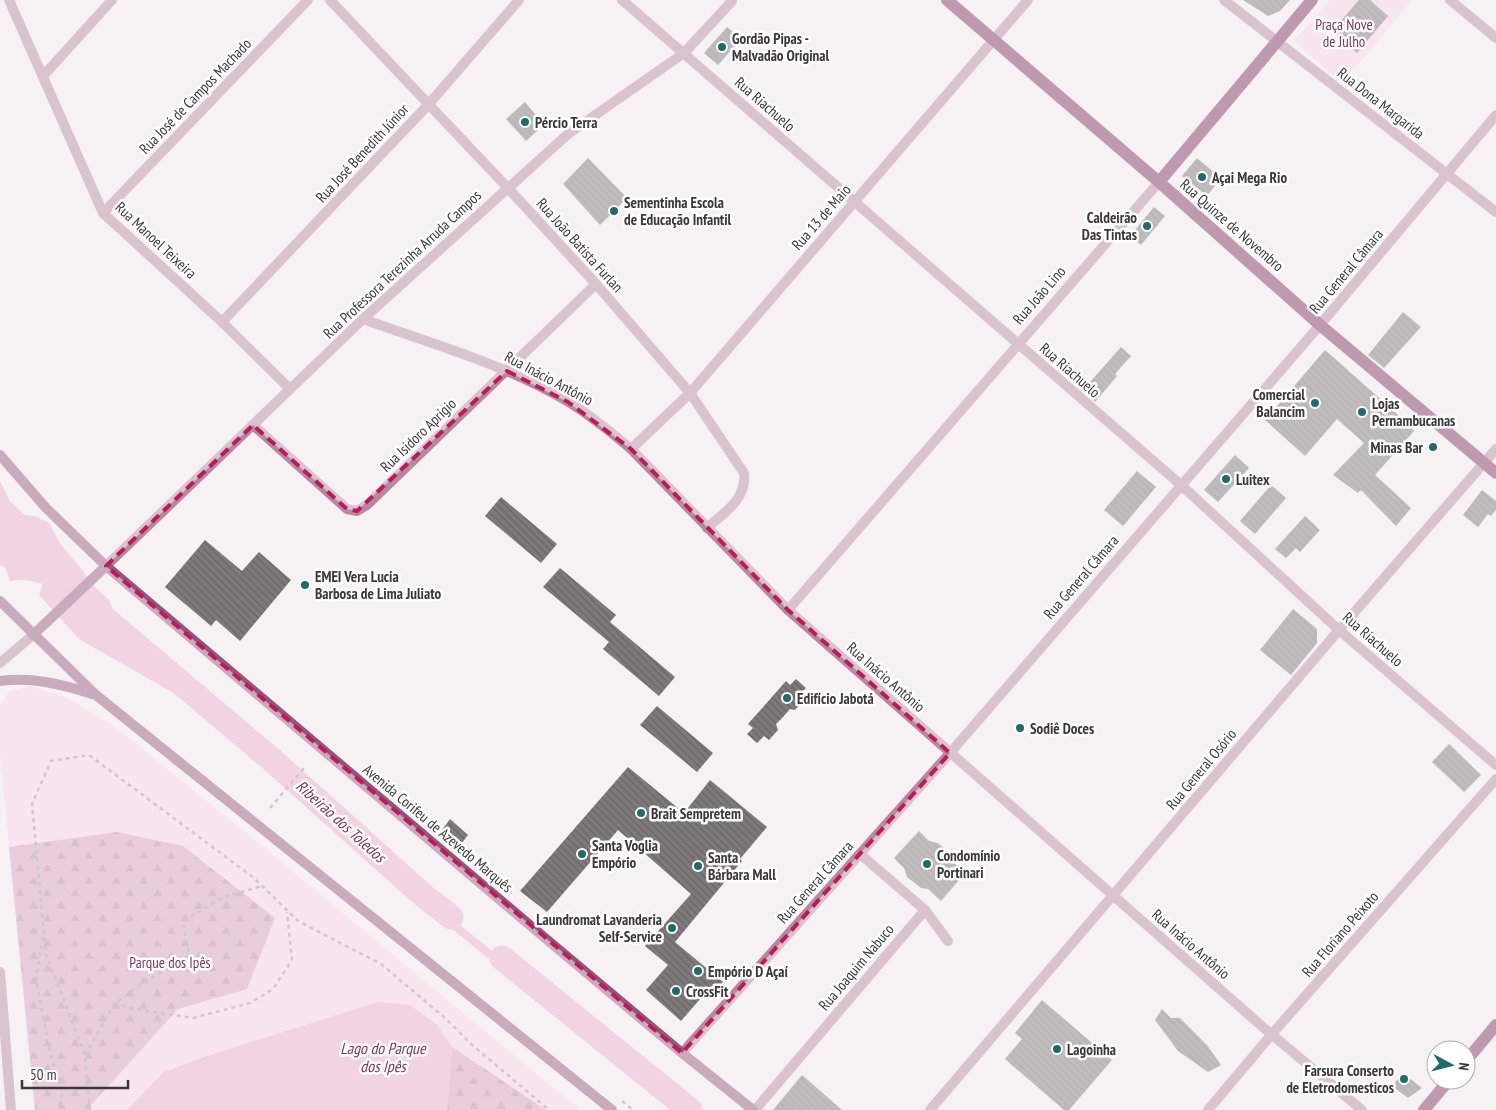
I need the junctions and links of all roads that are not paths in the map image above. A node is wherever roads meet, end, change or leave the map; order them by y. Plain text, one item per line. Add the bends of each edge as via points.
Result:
1 (9, 0) edge
2 (112, 0) edge
3 (308, 0) edge
4 (330, 0) edge
5 (519, 0) edge
6 (622, 0) edge
7 (947, 0) edge
8 (1028, 0) edge
9 (1224, 0) edge
10 (1312, 0) edge
11 (1450, 0) edge
12 (732, 1) edge
13 (1496, 38) edge
14 (993, 40) junction
15 (1276, 41) junction
16 (684, 53) junction
17 (44, 75) junction
18 (428, 105) junction
19 (1496, 115) edge
20 (1447, 173) junction
21 (1159, 182) junction
22 (507, 187) junction
23 (854, 202) junction
24 (1496, 212) edge
25 (103, 213) junction
26 (596, 284) junction
27 (363, 319) junction
28 (222, 322) junction
29 (1320, 325) junction
30 (1017, 344) junction
31 (507, 371) junction
32 (290, 389) junction
33 (690, 393) junction
34 (253, 425) junction
35 (631, 449) junction
36 (1496, 449) edge
37 (0, 455) edge
38 (1485, 463) junction
39 (1496, 473) edge
40 (1181, 485) junction
41 (706, 528) junction
42 (106, 566) junction
43 (0, 601) edge
44 (788, 610) junction
45 (1339, 630) junction
46 (33, 635) junction
47 (0, 663) edge
48 (0, 681) edge
49 (96, 695) junction
50 (950, 753) junction
51 (1496, 764) edge
52 (1496, 779) edge
53 (860, 854) junction
54 (1113, 895) junction
55 (925, 910) junction
56 (948, 941) dead end
57 (0, 972) edge
58 (1496, 1025) edge
59 (1272, 1034) junction
60 (1476, 1048) edge
61 (682, 1053) junction
62 (5, 1082) edge
63 (1441, 1090) edge
64 (12, 1110) edge
65 (612, 1110) edge
66 (754, 1110) edge
67 (930, 1110) edge
68 (1208, 1110) edge
69 (1362, 1110) edge
70 (1424, 1110) edge

1 - 17 street, Rua Manoel Teixeira
2 - 17 street
3 - 25 street, Rua José de Campos Machado
4 - 18 street, Rua João Batista Furlan
5 - 18 street, Rua José Benedith Júnior
6 - 16 street, Rua Riachuelo
7 - 14 main road, Rua Quinze de Novembro
8 - 14 street, Rua 13 de Maio
9 - 15 street, Rua Dona Margarida
10 - 15 main road, Rua João Lino
11 - 13 street
12 - 16 street, Rua Professora Terezinha Arruda Campos
14 - 21 main road, Rua Quinze de Novembro
14 - 23 street, Rua 13 de Maio
15 - 20 street, Rua Dona Margarida
15 - 21 main road, Rua João Lino
16 - 22 street, Rua Professora Terezinha Arruda Campos via 568,134
16 - 23 street, Rua Riachuelo
17 - 25 street, Rua Manoel Teixeira
18 - 22 street, Rua João Batista Furlan
18 - 28 street, Rua José Benedith Júnior
19 - 20 street, Rua General Câmara
20 - 24 street, Rua Dona Margarida
20 - 29 street, Rua General Câmara
21 - 29 main road, Rua Quinze de Novembro
21 - 30 street, Rua João Lino
22 - 26 street, Rua João Batista Furlan
22 - 27 street, Rua Professora Terezinha Arruda Campos
23 - 30 street, Rua Riachuelo
23 - 33 street, Rua 13 de Maio
25 - 28 street, Rua Manoel Teixeira
26 - 31 street, Rua Isidoro Aprígio
26 - 33 street, Rua João Batista Furlan
27 - 31 street, Rua Inácio Antônio
27 - 32 street, Rua Professora Terezinha Arruda Campos
28 - 32 street, Rua Manoel Teixeira
29 - 38 main road, Rua Quinze de Novembro
29 - 40 street, Rua General Câmara
30 - 40 street, Rua Riachuelo
30 - 44 street, Rua João Lino
31 - 34 street, Rua Isidoro Aprígio via 367,505 356,511 347,509
31 - 35 street, Rua Inácio Antônio via 568,402
32 - 34 street, Rua Professora Terezinha Arruda Campos
33 - 35 street, Rua 13 de Maio
33 - 41 street, Rua João Batista Furlan via 744,473 745,483 736,502
34 - 42 street, Rua Professora Terezinha Arruda Campos
35 - 41 street, Rua Inácio Antônio
36 - 38 street, Rua General Osório
37 - 42 main road, Avenida Corifeu de Azevedo Marquês via 46,508
38 - 39 main road, Rua Quinze de Novembro
38 - 45 street, Rua General Osório
40 - 45 street, Rua Riachuelo
40 - 50 street, Rua General Câmara
41 - 44 street, Rua Inácio Antônio
42 - 46 main road
42 - 61 main road, Avenida Corifeu de Azevedo Marquês
43 - 46 main road
44 - 50 street, Rua Inácio Antônio
45 - 51 street, Rua Riachuelo
45 - 54 street, Rua General Osório
46 - 47 street
46 - 49 main road
48 - 49 main road via 37,680
49 - 65 main road
50 - 53 street, Rua General Câmara
50 - 54 street, Rua Inácio Antônio
52 - 59 street, Rua Floriano Peixoto
53 - 55 street
53 - 61 street, Rua General Câmara
54 - 59 street, Rua Inácio Antônio
54 - 67 street, Rua General Osório
55 - 56 street
55 - 66 street, Rua Joaquim Nabuco
57 - 62 street
58 - 60 main road
59 - 68 street, Rua Floriano Peixoto
59 - 69 street, Rua Inácio Antônio
61 - 66 main road, Avenida Corifeu de Azevedo Marquês
62 - 64 street
63 - 70 main road

